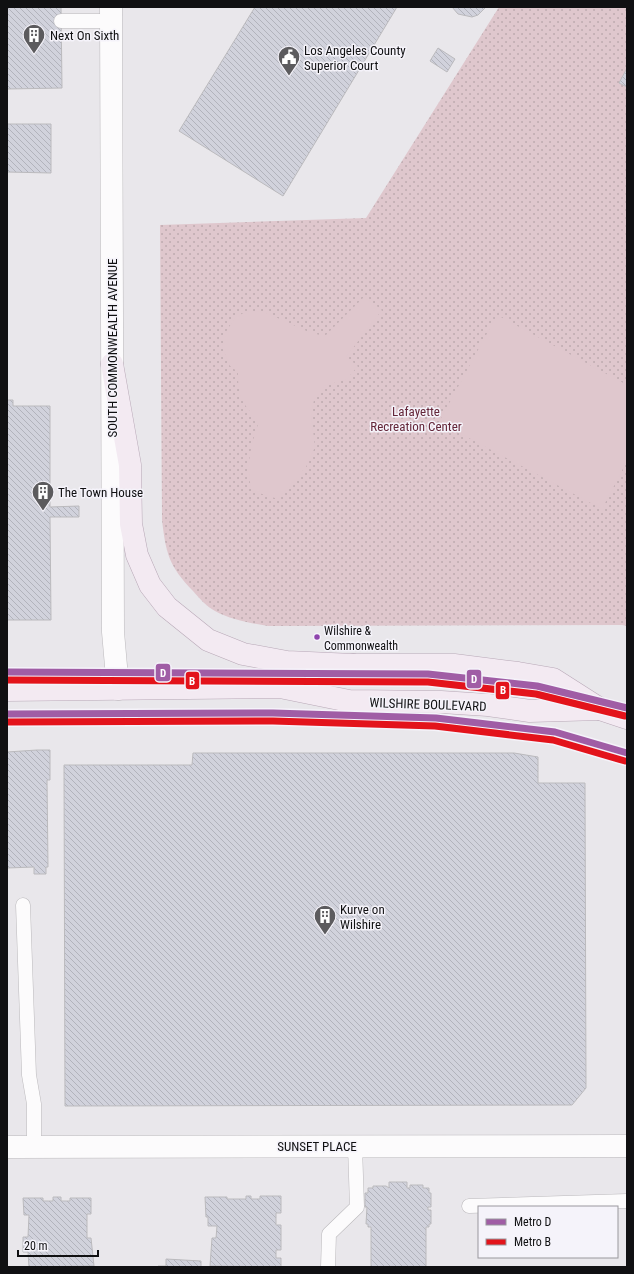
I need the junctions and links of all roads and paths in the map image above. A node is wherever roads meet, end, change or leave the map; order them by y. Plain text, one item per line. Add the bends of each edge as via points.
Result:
1 (111, 14) edge
2 (61, 21) dead end
3 (112, 364) junction
4 (353, 666) junction
5 (280, 687) junction
6 (118, 689) junction
7 (7, 690) edge
8 (600, 709) junction
9 (627, 718) edge
10 (23, 905) dead end
11 (355, 1146) junction
12 (627, 1146) edge
13 (7, 1147) edge
14 (34, 1147) junction
15 (627, 1201) edge
16 (469, 1206) dead end
17 (328, 1267) edge

1 - 2 lane
1 - 3 street, SOUTH COMMONWEALTH AVENUE
3 - 4 main road via 130,465 131,524 137,555 150,585 168,607 208,640 243,654 287,662
3 - 6 street, SOUTH COMMONWEALTH AVENUE via 113,632
4 - 5 main road, WILSHIRE BOULEVARD
4 - 8 main road, WILSHIRE BOULEVARD via 454,665 553,679
5 - 6 main road, WILSHIRE BOULEVARD
5 - 8 main road, WILSHIRE BOULEVARD via 349,701 488,705 530,711
6 - 7 main road, WILSHIRE BOULEVARD
8 - 9 main road, WILSHIRE BOULEVARD
10 - 14 lane
11 - 12 street, SUNSET PLACE
11 - 14 street, SUNSET PLACE
11 - 17 lane via 357,1208 329,1234
13 - 14 street, SUNSET PLACE
15 - 16 lane

